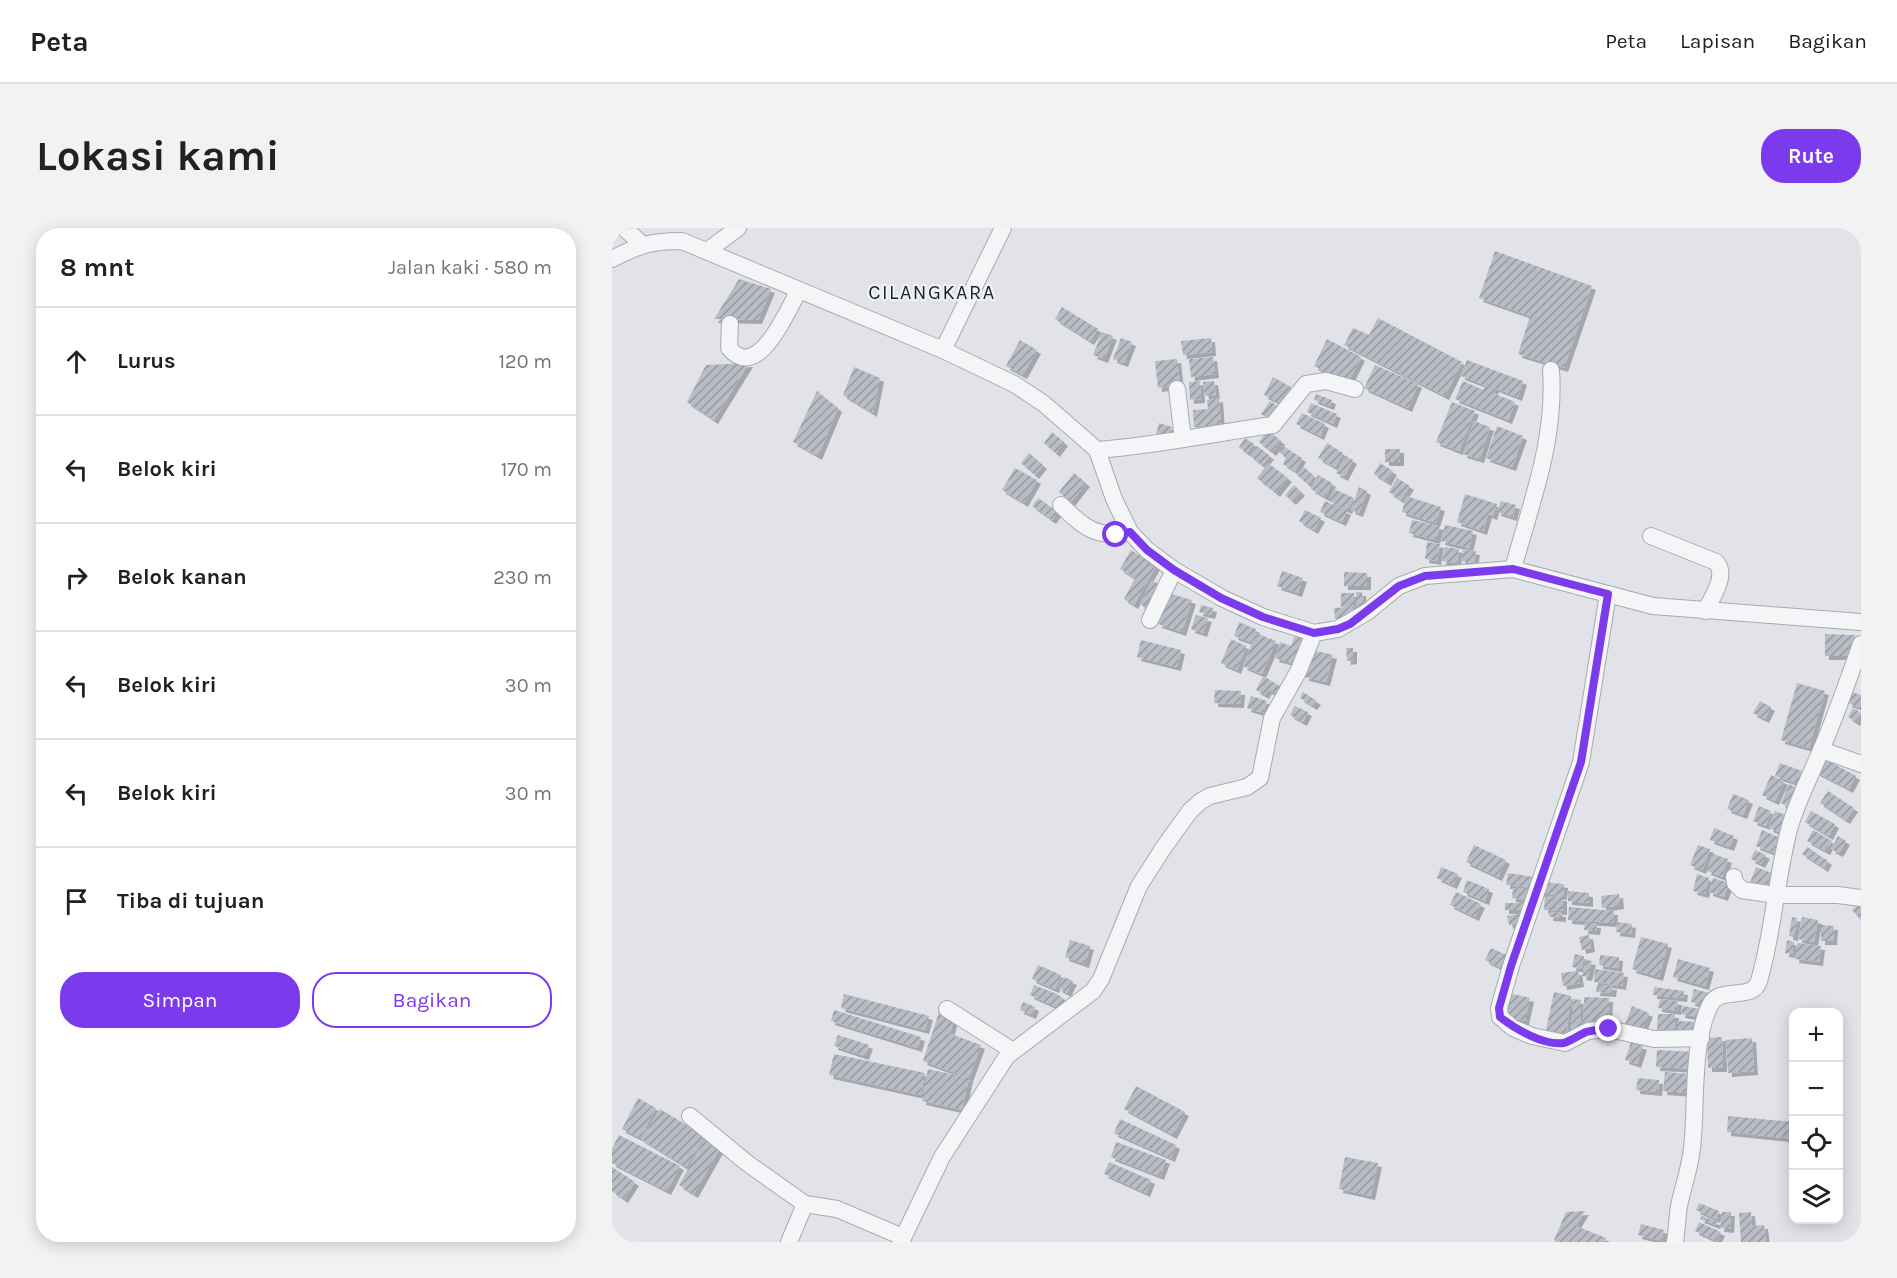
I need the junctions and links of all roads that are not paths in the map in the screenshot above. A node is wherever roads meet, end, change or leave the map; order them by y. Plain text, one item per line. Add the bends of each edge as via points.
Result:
1 (624, 228) edge
2 (738, 228) edge
3 (1003, 228) edge
4 (642, 244) junction
5 (707, 251) junction
6 (612, 259) edge
7 (799, 290) junction
8 (730, 324) dead end
9 (943, 350) junction
10 (1551, 370) dead end
11 (1177, 389) dead end
12 (1355, 390) dead end
13 (1183, 439) junction
14 (1097, 450) junction
15 (1061, 505) dead end
16 (1130, 532) junction
17 (1651, 536) dead end
18 (1513, 569) junction
19 (1174, 570) junction
20 (1608, 594) junction
21 (1706, 611) junction
22 (1150, 620) dead end
23 (1861, 622) edge
24 (1314, 633) junction
25 (1861, 644) edge
26 (1822, 750) junction
27 (1861, 764) edge
28 (1734, 877) dead end
29 (1776, 895) junction
30 (1861, 898) edge
31 (948, 1009) dead end
32 (1701, 1038) junction
33 (1012, 1051) junction
34 (690, 1116) dead end
35 (805, 1204) junction
36 (902, 1240) edge
37 (789, 1242) edge
38 (1675, 1242) edge

1 - 4 street
2 - 5 street
3 - 9 street
4 - 5 street via 682,241
4 - 6 street
5 - 7 street
7 - 8 street via 770,342 753,358 736,357 729,348
7 - 9 street
9 - 14 street via 1014,384 1043,403
10 - 18 street via 1551,428
11 - 13 street
12 - 13 street via 1326,381 1306,384 1273,425
13 - 14 street
14 - 16 street
15 - 16 street via 1096,533
16 - 19 street
17 - 21 street via 1719,565 1718,586
18 - 20 street
18 - 24 street via 1425,576 1399,586 1344,627
19 - 22 street
19 - 24 street via 1263,617
20 - 21 street via 1634,603
20 - 32 street via 1581,762 1511,966 1500,1017 1532,1036 1565,1043 1587,1031 1609,1029 1654,1039
21 - 23 street
24 - 33 street via 1272,718 1260,778 1247,787 1210,796 1190,812 1139,886 1093,991
25 - 26 street
26 - 27 street
26 - 29 street via 1794,813
28 - 29 street via 1742,890
29 - 30 street
29 - 32 street via 1758,985 1750,991 1715,998
31 - 33 street
32 - 38 street via 1692,1148
33 - 36 street via 942,1157
34 - 35 street
35 - 36 street via 837,1209
35 - 37 street

